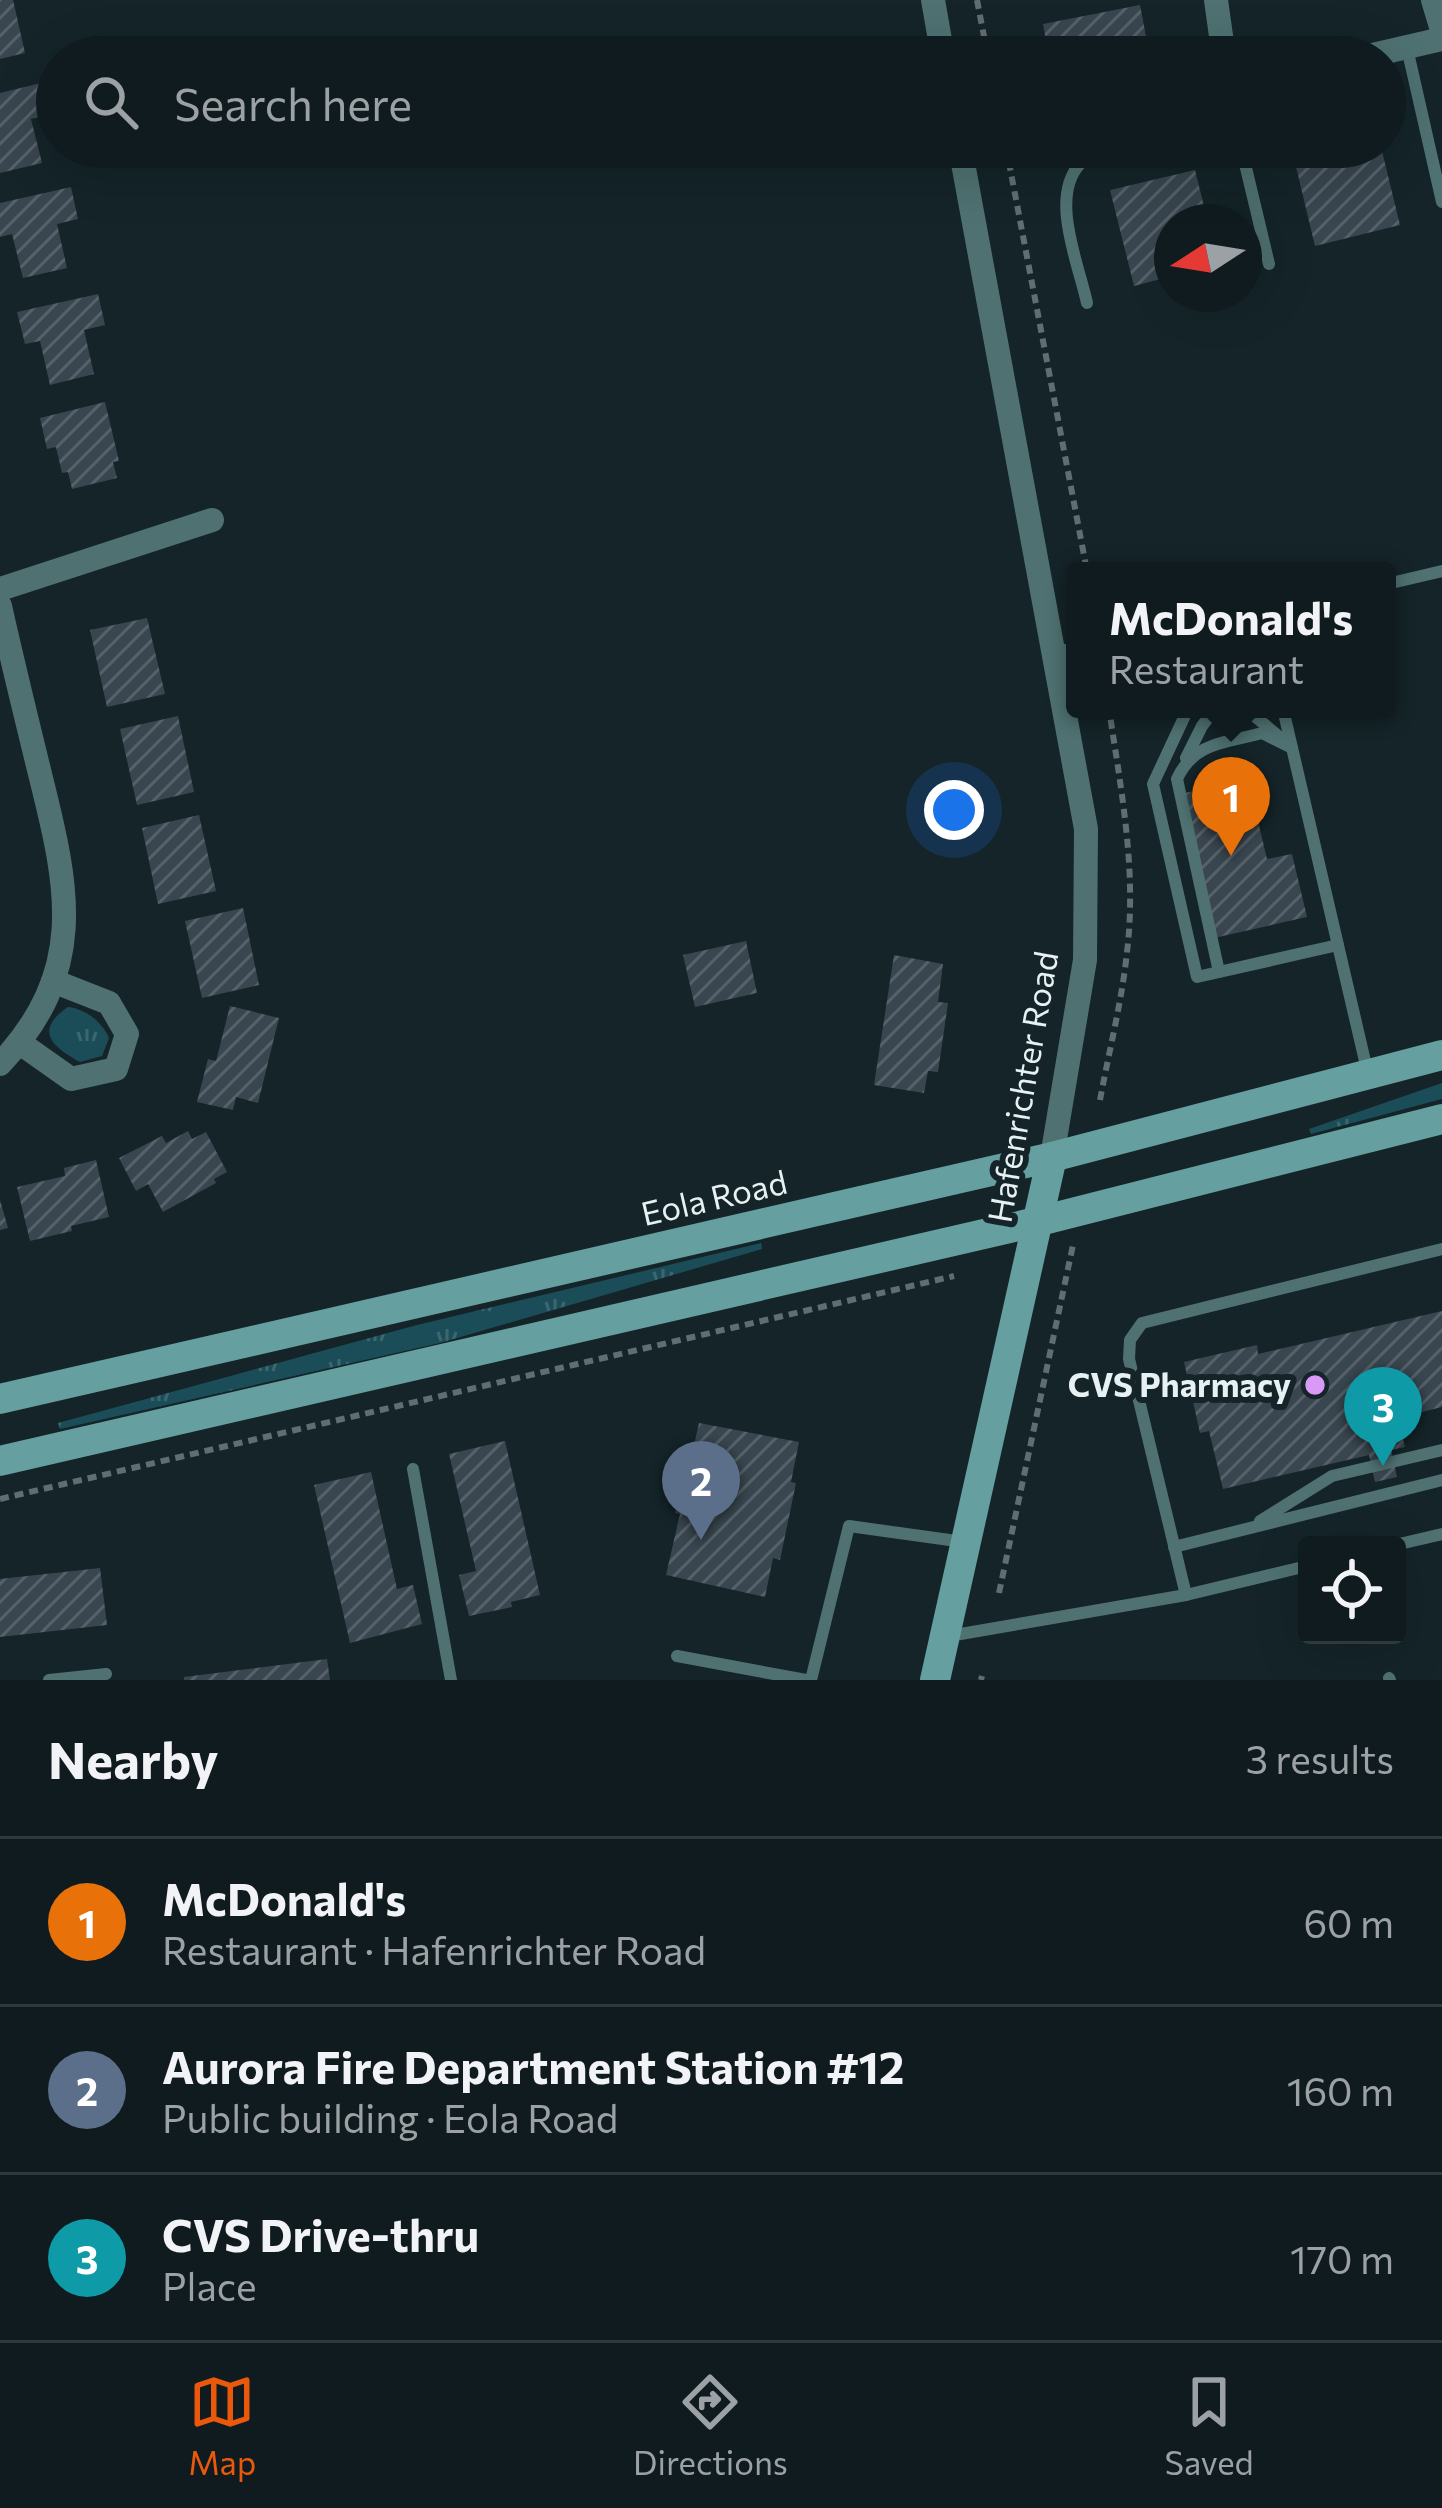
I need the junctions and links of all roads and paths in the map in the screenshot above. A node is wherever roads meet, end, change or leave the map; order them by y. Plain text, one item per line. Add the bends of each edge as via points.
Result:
1 (933, 0) edge
2 (977, 0) edge
3 (1216, 0) edge
4 (1433, 0) edge
5 (1442, 34) edge
6 (940, 36) edge
7 (984, 36) edge
8 (1224, 36) edge
9 (1407, 48) joint
10 (964, 168) edge
11 (1010, 168) edge
12 (1078, 168) edge
13 (1246, 168) edge
14 (1442, 202) edge
15 (1269, 264) dead end
16 (1087, 303) dead end
17 (212, 520) dead end
18 (1085, 562) edge
19 (1442, 571) edge
20 (1396, 582) edge
21 (0, 590) edge
22 (0, 606) edge
23 (1065, 650) edge
24 (1073, 718) edge
25 (1110, 718) edge
26 (1184, 718) edge
27 (1208, 718) edge
28 (1260, 718) edge
29 (1284, 718) edge
30 (1292, 748) junction
31 (1186, 758) junction
32 (1338, 945) junction
33 (1219, 972) junction
34 (53, 981) junction
35 (20, 1043) junction
36 (1442, 1055) edge
37 (0, 1064) edge
38 (1368, 1076) junction
39 (1100, 1100) dead end
40 (1442, 1119) edge
41 (1052, 1157) junction
42 (1036, 1222) junction
43 (1071, 1246) dead end
44 (1442, 1249) edge
45 (954, 1276) dead end
46 (0, 1399) edge
47 (1442, 1450) edge
48 (0, 1461) edge
49 (413, 1468) dead end
50 (1442, 1480) edge
51 (0, 1499) edge
52 (1249, 1528) junction
53 (1442, 1534) edge
54 (1406, 1542) edge
55 (965, 1543) junction
56 (1174, 1547) junction
57 (1298, 1568) edge
58 (999, 1593) dead end
59 (1186, 1594) junction
60 (945, 1637) junction
61 (677, 1656) dead end
62 (106, 1674) dead end
63 (49, 1680) edge
64 (451, 1680) edge
65 (809, 1680) edge
66 (935, 1680) edge

1 - 6 street
2 - 7 path
3 - 8 street
4 - 5 street
5 - 9 street
9 - 14 lane
10 - 23 street, Hafenrichter Road
11 - 18 path
12 - 16 lane via 1066,206
13 - 15 lane
17 - 21 street
19 - 20 lane
22 - 34 street via 66,894
24 - 41 street, Hafenrichter Road via 1086,829 1085,960
25 - 39 path via 1130,898
26 - 33 lane via 1154,784 1197,977
27 - 31 lane
28 - 30 lane
29 - 30 lane
30 - 31 lane via 1262,733
30 - 32 lane
31 - 33 lane via 1179,802
32 - 33 lane
32 - 38 lane
34 - 35 street
34 - 35 street via 109,1003 128,1034 116,1069 71,1079
35 - 37 street
36 - 38 street, Eola Road
38 - 41 street, Eola Road
40 - 42 street
41 - 42 street, Hafenrichter Road
41 - 46 street, Eola Road
42 - 48 street
42 - 55 street, Hafenrichter Road
43 - 58 path
44 - 56 lane via 1142,1323 1129,1359
45 - 51 path
47 - 52 lane via 1332,1476
49 - 64 lane
50 - 52 lane
52 - 56 lane
53 - 54 lane
55 - 60 street, Hafenrichter Road
55 - 65 lane via 849,1526
56 - 59 lane
57 - 59 lane
59 - 60 lane
60 - 66 street, Hafenrichter Road
61 - 65 lane
62 - 63 lane

